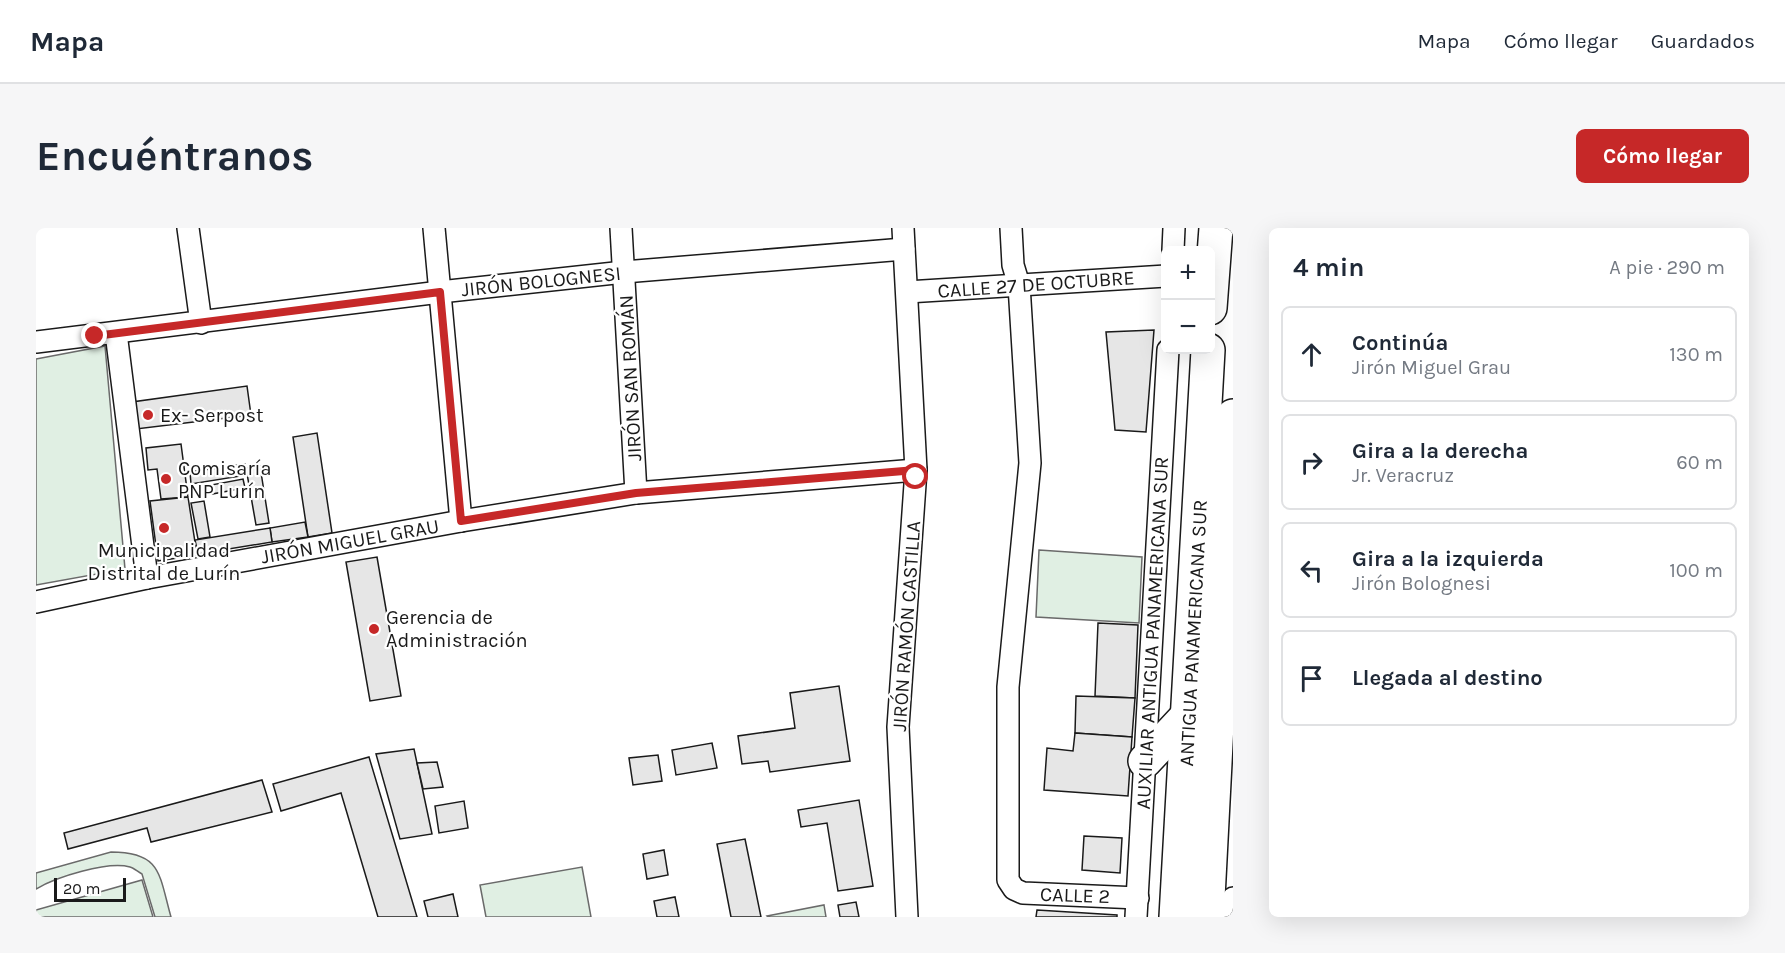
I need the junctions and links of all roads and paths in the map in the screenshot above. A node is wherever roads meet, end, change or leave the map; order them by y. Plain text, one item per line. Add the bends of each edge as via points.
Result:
1 (188, 228) edge
2 (434, 228) edge
3 (621, 228) edge
4 (1011, 228) edge
5 (1216, 228) edge
6 (903, 238) edge
7 (624, 272) junction
8 (1219, 273) edge
9 (1161, 276) edge
10 (1019, 285) junction
11 (440, 292) junction
12 (907, 292) junction
13 (1212, 300) edge
14 (201, 323) junction
15 (116, 333) junction
16 (36, 342) edge
17 (1167, 354) edge
18 (1208, 354) edge
19 (1233, 416) edge
20 (916, 470) junction
21 (636, 493) junction
22 (461, 521) junction
23 (147, 578) junction
24 (36, 602) edge
25 (1189, 714) junction
26 (1145, 761) junction
27 (1233, 898) edge
28 (1137, 907) edge
29 (907, 917) edge
30 (1176, 917) edge
31 (1207, 917) edge
32 (1232, 917) edge

1 - 14 street
2 - 11 street
3 - 7 street, JIRÓN SAN ROMÁN
4 - 10 street via 1013,265
5 - 8 main road
6 - 7 street, JIRÓN BOLOGNESI
6 - 12 street, JIRÓN RAMÓN CASTILLA
7 - 11 street, JIRÓN BOLOGNESI
7 - 21 street, JIRÓN SAN ROMÁN
8 - 13 main road
9 - 10 street, CALLE 27 DE OCTUBRE
10 - 12 street, CALLE 27 DE OCTUBRE
10 - 28 street, CALLE 2 via 1030,463 1008,687 1008,880 1023,893
11 - 14 street, JIRÓN BOLOGNESI
11 - 22 street
12 - 20 street, JIRÓN RAMÓN CASTILLA
14 - 15 street, JIRÓN BOLOGNESI
15 - 16 street, JIRÓN BOLOGNESI
15 - 23 street
17 - 26 street, AUXILIAR ANTIGUA PANAMERICANA SUR
18 - 25 main road, ANTIGUA PANAMERICANA SUR
19 - 31 main road, ANTIGUA PANAMERICANA SUR
20 - 21 street, JIRÓN MIGUEL GRAU
20 - 29 street, JIRÓN RAMÓN CASTILLA via 898,727
21 - 22 street, JIRÓN MIGUEL GRAU
22 - 23 street, JIRÓN MIGUEL GRAU
23 - 24 street, JIRÓN MIGUEL GRAU
25 - 26 main road
25 - 30 main road, ANTIGUA PANAMERICANA SUR
26 - 28 street, AUXILIAR ANTIGUA PANAMERICANA SUR
27 - 32 street

